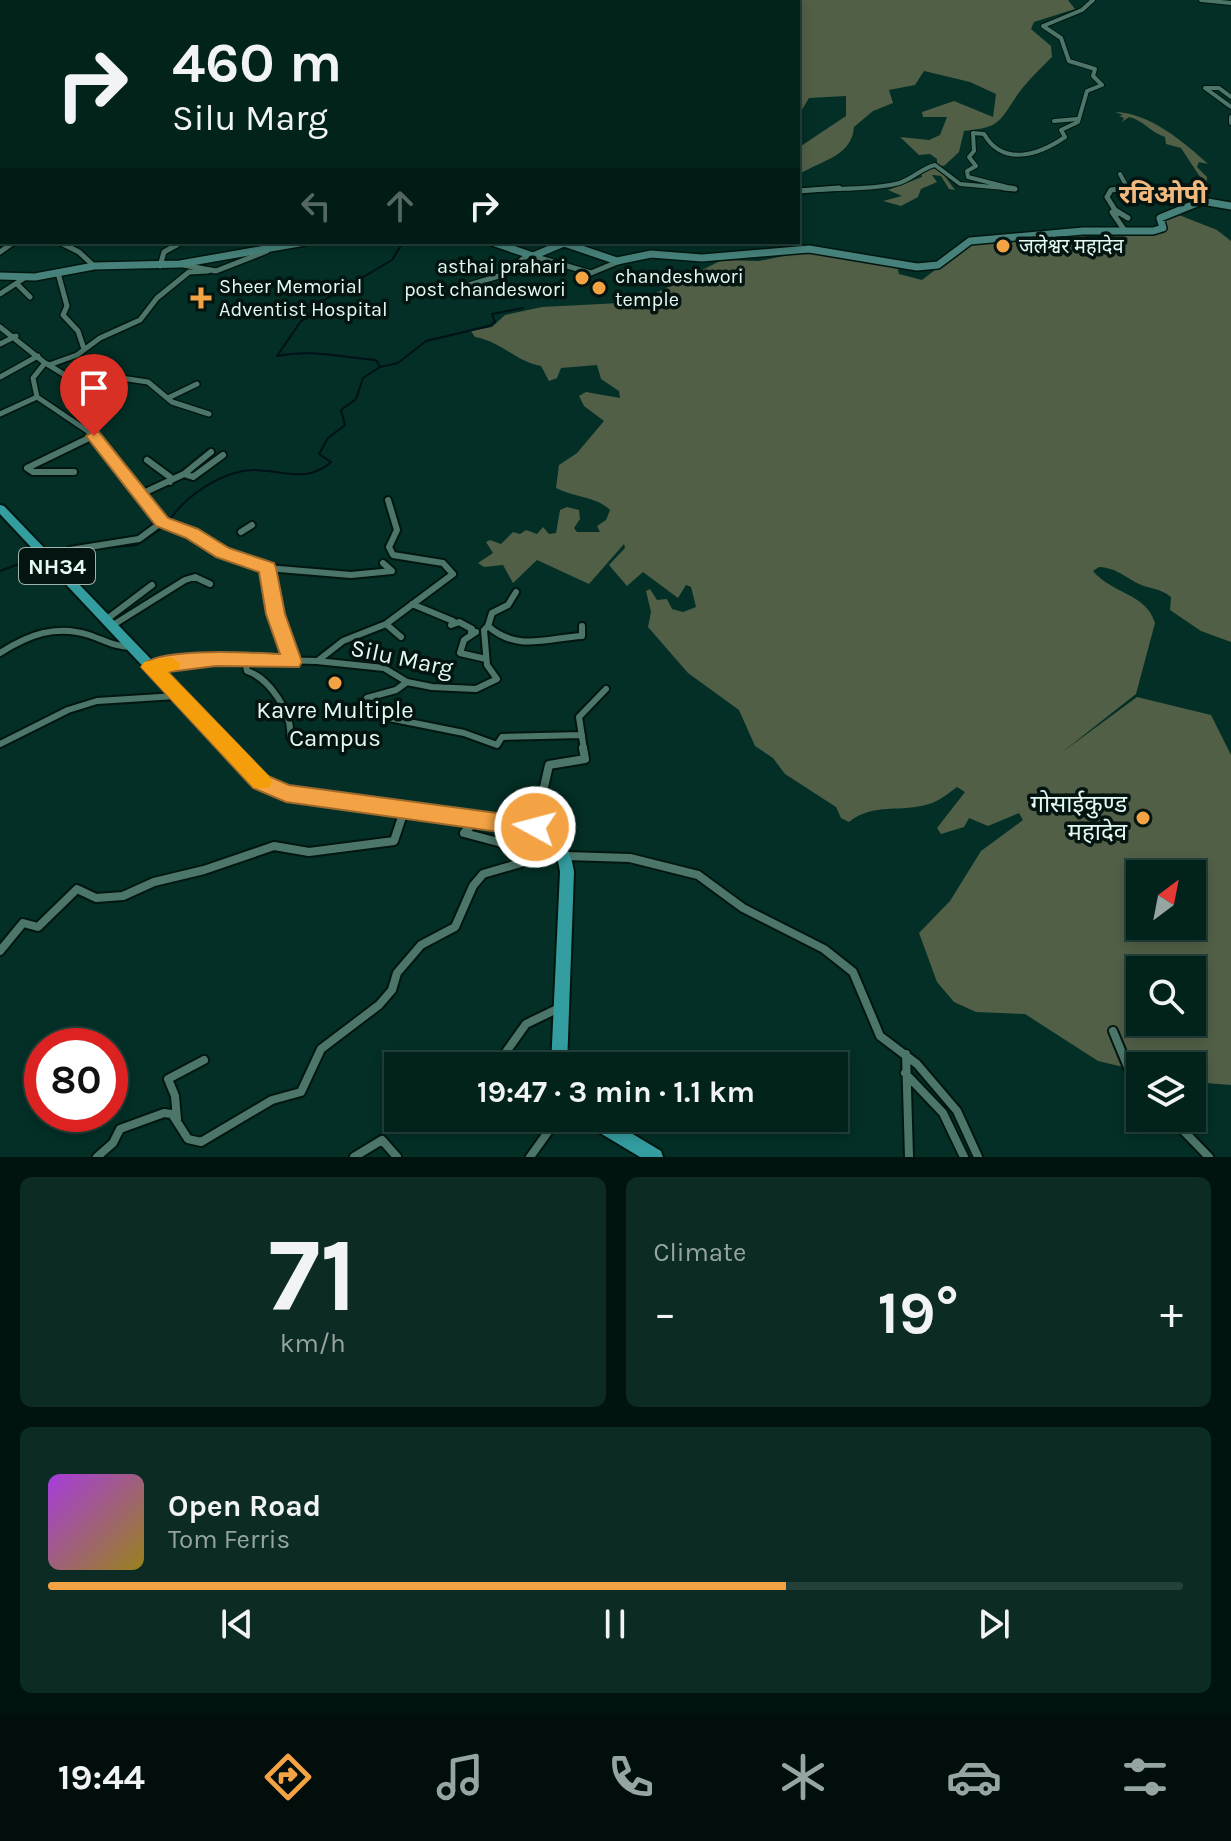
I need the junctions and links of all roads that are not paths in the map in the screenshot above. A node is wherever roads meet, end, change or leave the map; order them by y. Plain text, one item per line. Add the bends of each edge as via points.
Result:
1 (1093, 0) edge
2 (1201, 0) edge
3 (1231, 3) edge
4 (1231, 97) edge
5 (1231, 107) edge
6 (1231, 117) edge
7 (1077, 119) junction
8 (1054, 121) dead end
9 (1231, 123) edge
10 (1120, 174) dead end
11 (800, 191) edge
12 (1231, 206) edge
13 (1125, 231) junction
14 (63, 244) edge
15 (178, 244) edge
16 (498, 244) edge
17 (555, 244) edge
18 (577, 244) edge
19 (284, 245) edge
20 (530, 255) junction
21 (620, 261) junction
22 (180, 264) junction
23 (94, 266) junction
24 (160, 266) junction
25 (208, 271) junction
26 (58, 273) junction
27 (0, 276) edge
28 (26, 277) junction
29 (18, 285) junction
30 (469, 285) dead end
31 (0, 294) edge
32 (30, 297) dead end
33 (0, 327) edge
34 (16, 336) junction
35 (0, 344) edge
36 (84, 349) junction
37 (38, 356) junction
38 (47, 364) junction
39 (0, 377) edge
40 (197, 384) dead end
41 (37, 397) junction
42 (168, 398) junction
43 (0, 414) edge
44 (209, 414) dead end
45 (94, 436) junction
46 (211, 452) dead end
47 (223, 455) dead end
48 (147, 460) dead end
49 (74, 472) dead end
50 (184, 474) junction
51 (170, 482) junction
52 (139, 495) junction
53 (388, 500) dead end
54 (0, 508) edge
55 (162, 522) junction
56 (252, 525) dead end
57 (241, 532) dead end
58 (70, 550) dead end
59 (383, 563) dead end
60 (267, 568) junction
61 (210, 584) dead end
62 (152, 585) dead end
63 (516, 592) dead end
64 (412, 604) junction
65 (110, 622) junction
66 (386, 624) junction
67 (488, 626) junction
68 (582, 626) dead end
69 (401, 637) dead end
70 (133, 646) junction
71 (0, 653) edge
72 (486, 659) junction
73 (245, 661) junction
74 (317, 661) junction
75 (292, 662) junction
76 (151, 667) junction
77 (407, 682) junction
78 (606, 689) dead end
79 (176, 696) junction
80 (582, 735) junction
81 (290, 737) dead end
82 (0, 744) edge
83 (404, 811) junction
84 (476, 820) junction
85 (535, 827) junction
86 (566, 856) junction
87 (0, 951) edge
88 (559, 1008) junction
89 (1113, 1031) dead end
90 (506, 1052) edge
91 (559, 1052) edge
92 (906, 1054) junction
93 (204, 1060) dead end
94 (1126, 1062) edge
95 (905, 1073) junction
96 (177, 1119) junction
97 (548, 1132) edge
98 (614, 1132) edge
99 (1185, 1132) edge
100 (356, 1156) edge
101 (97, 1157) edge
102 (397, 1157) edge
103 (530, 1157) edge
104 (655, 1157) edge
105 (909, 1157) edge
106 (964, 1157) edge
107 (978, 1157) edge
108 (1209, 1157) edge

1 - 7 street via 1082,13 1043,26 1061,38 1069,61 1095,69 1093,76 1102,85 1087,91
2 - 3 street
4 - 5 street via 1219,88 1205,88
6 - 9 street
7 - 8 street
7 - 11 street via 1061,130 1066,135 1062,140 1025,156 995,151 984,134 973,133 974,151 968,155 976,166 967,171 968,177 1014,190 960,184 935,165 895,184
10 - 13 street via 1128,189 1111,190 1107,197 1128,218 1112,212
12 - 13 main road via 1202,201 1160,218 1162,230
13 - 21 main road via 1070,230 970,241 928,267 812,249 702,258 651,254
14 - 23 street
15 - 24 street via 164,252
16 - 20 main road
17 - 20 main road
18 - 21 main road
19 - 22 main road
19 - 25 street
20 - 21 street via 591,273
20 - 30 street via 499,278
22 - 24 main road
22 - 25 street
23 - 24 main road
23 - 26 main road
25 - 36 street via 189,272 140,320
26 - 28 main road
26 - 36 street via 67,306 63,315 78,331
27 - 28 main road
28 - 29 street
29 - 31 street
29 - 32 street
33 - 34 street
34 - 35 street
34 - 37 street
36 - 38 street
37 - 38 street
37 - 39 street
38 - 41 street via 33,378
38 - 42 street via 65,375 148,382
40 - 42 street
41 - 43 street
41 - 45 street
42 - 44 street
45 - 49 street via 27,468
45 - 52 street
46 - 50 street
47 - 50 street via 193,477
48 - 51 street
50 - 51 street
51 - 52 street
52 - 55 street
53 - 64 street via 397,530 389,547 393,555 443,563 453,574
54 - 65 highway, NH34
55 - 58 street via 139,539
55 - 60 street via 222,553
56 - 57 street
59 - 60 street via 392,571
60 - 75 street
61 - 65 street via 195,577 185,580
62 - 65 street
63 - 67 street via 508,605 492,613
64 - 66 street
64 - 72 street via 476,632 459,649 474,659
65 - 70 highway, NH34
66 - 69 street
66 - 74 street via 343,641
67 - 68 street via 512,645 582,636
67 - 72 street
70 - 71 street via 110,647 80,632 44,630
70 - 76 highway, NH34
72 - 77 street, Silu Marg via 497,682 476,689
73 - 75 street, Silu Marg
73 - 76 street, Silu Marg via 216,658
73 - 81 street via 247,671 268,683
74 - 75 street, Silu Marg
74 - 77 street, Silu Marg via 384,668
76 - 79 highway, NH34
77 - 80 street via 367,698 374,715 497,745 502,737
78 - 80 street via 581,713
79 - 82 street via 97,701
79 - 83 highway, NH34 via 272,788
80 - 85 street via 585,759 549,765
83 - 84 highway, NH34
83 - 87 street via 394,841 309,852 274,846 123,896 96,898 77,889 38,927 23,923
84 - 85 highway, NH34
84 - 96 street via 464,833 532,855 483,874 455,927 421,945 379,1005 321,1049 301,1092 272,1100 201,1142 188,1139
85 - 86 highway via 553,838
86 - 88 highway
86 - 92 street via 630,858 706,880 743,908 824,949 853,972 874,1028
88 - 90 street via 526,1024
88 - 91 highway
89 - 94 street
92 - 95 street
92 - 107 street via 957,1111
93 - 96 street via 168,1079
95 - 105 street
95 - 106 street via 943,1113
96 - 101 street via 164,1113 120,1129
97 - 103 street
98 - 104 highway
99 - 108 street
100 - 102 street via 382,1140

